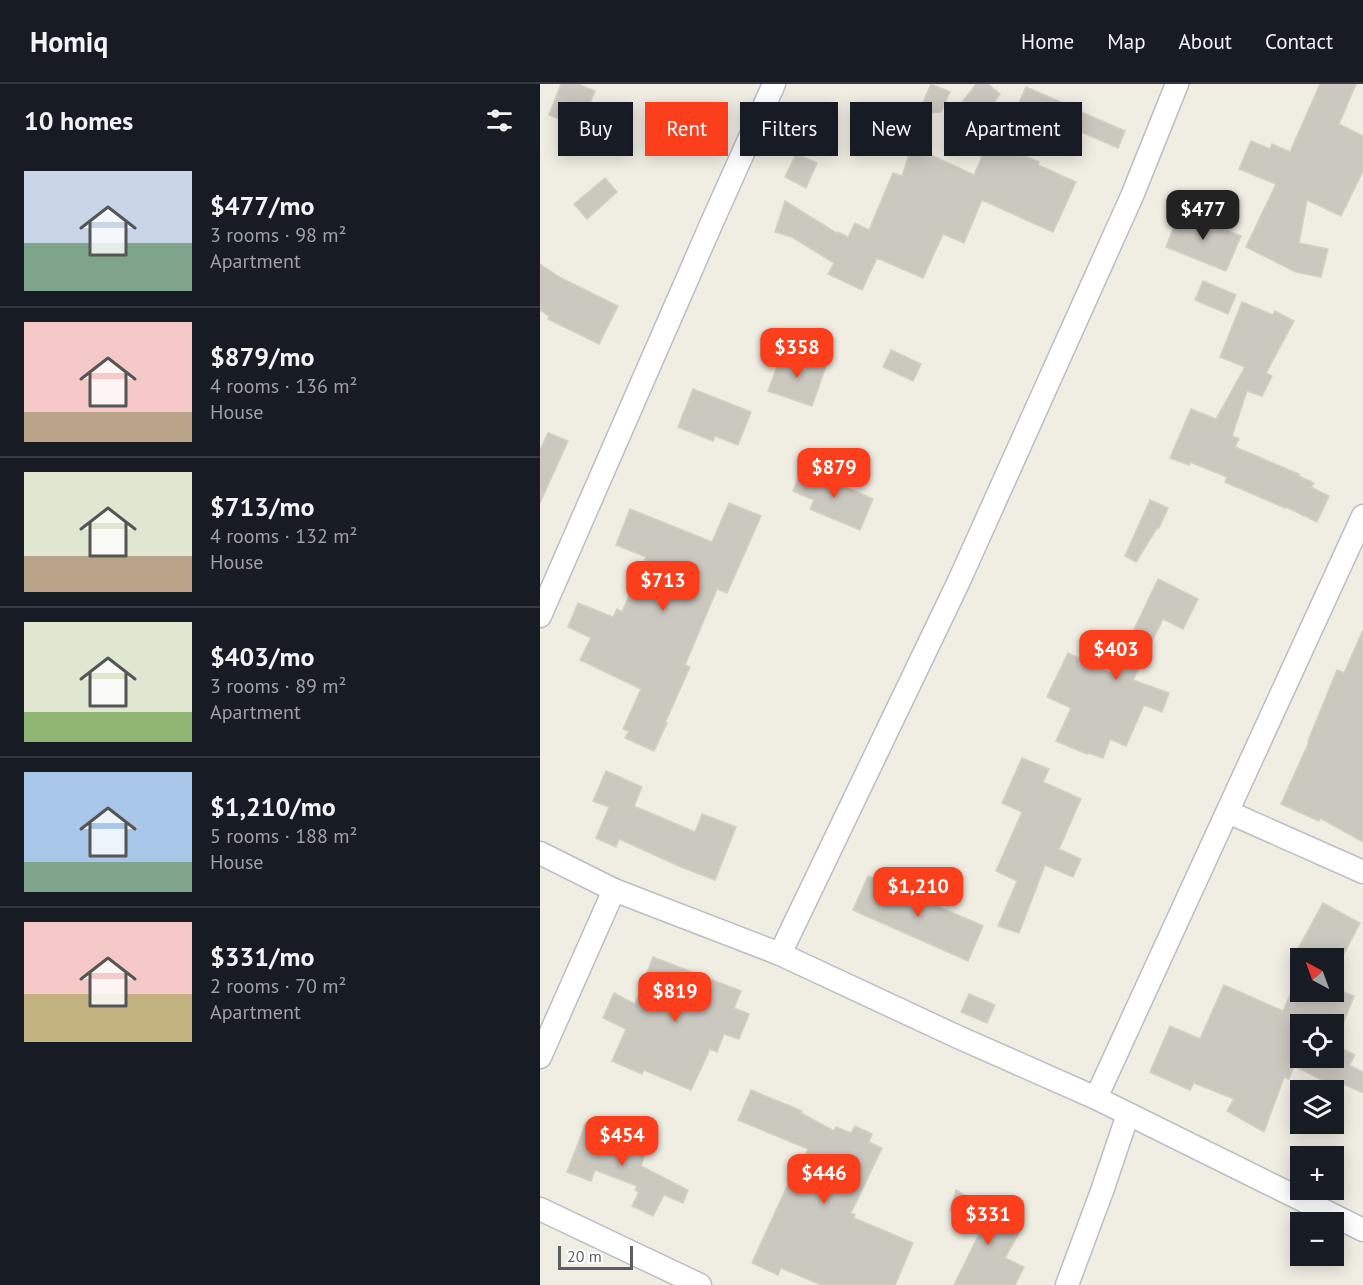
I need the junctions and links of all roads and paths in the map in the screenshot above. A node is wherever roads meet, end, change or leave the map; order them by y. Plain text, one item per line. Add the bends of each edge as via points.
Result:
1 (774, 84) edge
2 (1177, 84) edge
3 (1361, 526) edge
4 (540, 616) edge
5 (1228, 812) junction
6 (540, 853) edge
7 (1363, 872) edge
8 (614, 890) junction
9 (780, 954) junction
10 (540, 1057) edge
11 (1096, 1098) junction
12 (1128, 1114) junction
13 (540, 1209) edge
14 (1363, 1230) edge
15 (700, 1285) edge
16 (1067, 1285) edge

1 - 4 street
2 - 9 street via 1132,196 959,581
3 - 5 street
5 - 7 street
5 - 11 street
6 - 8 street
8 - 9 street
8 - 10 street
9 - 11 street
11 - 12 street
12 - 14 street
12 - 16 street
13 - 15 street

